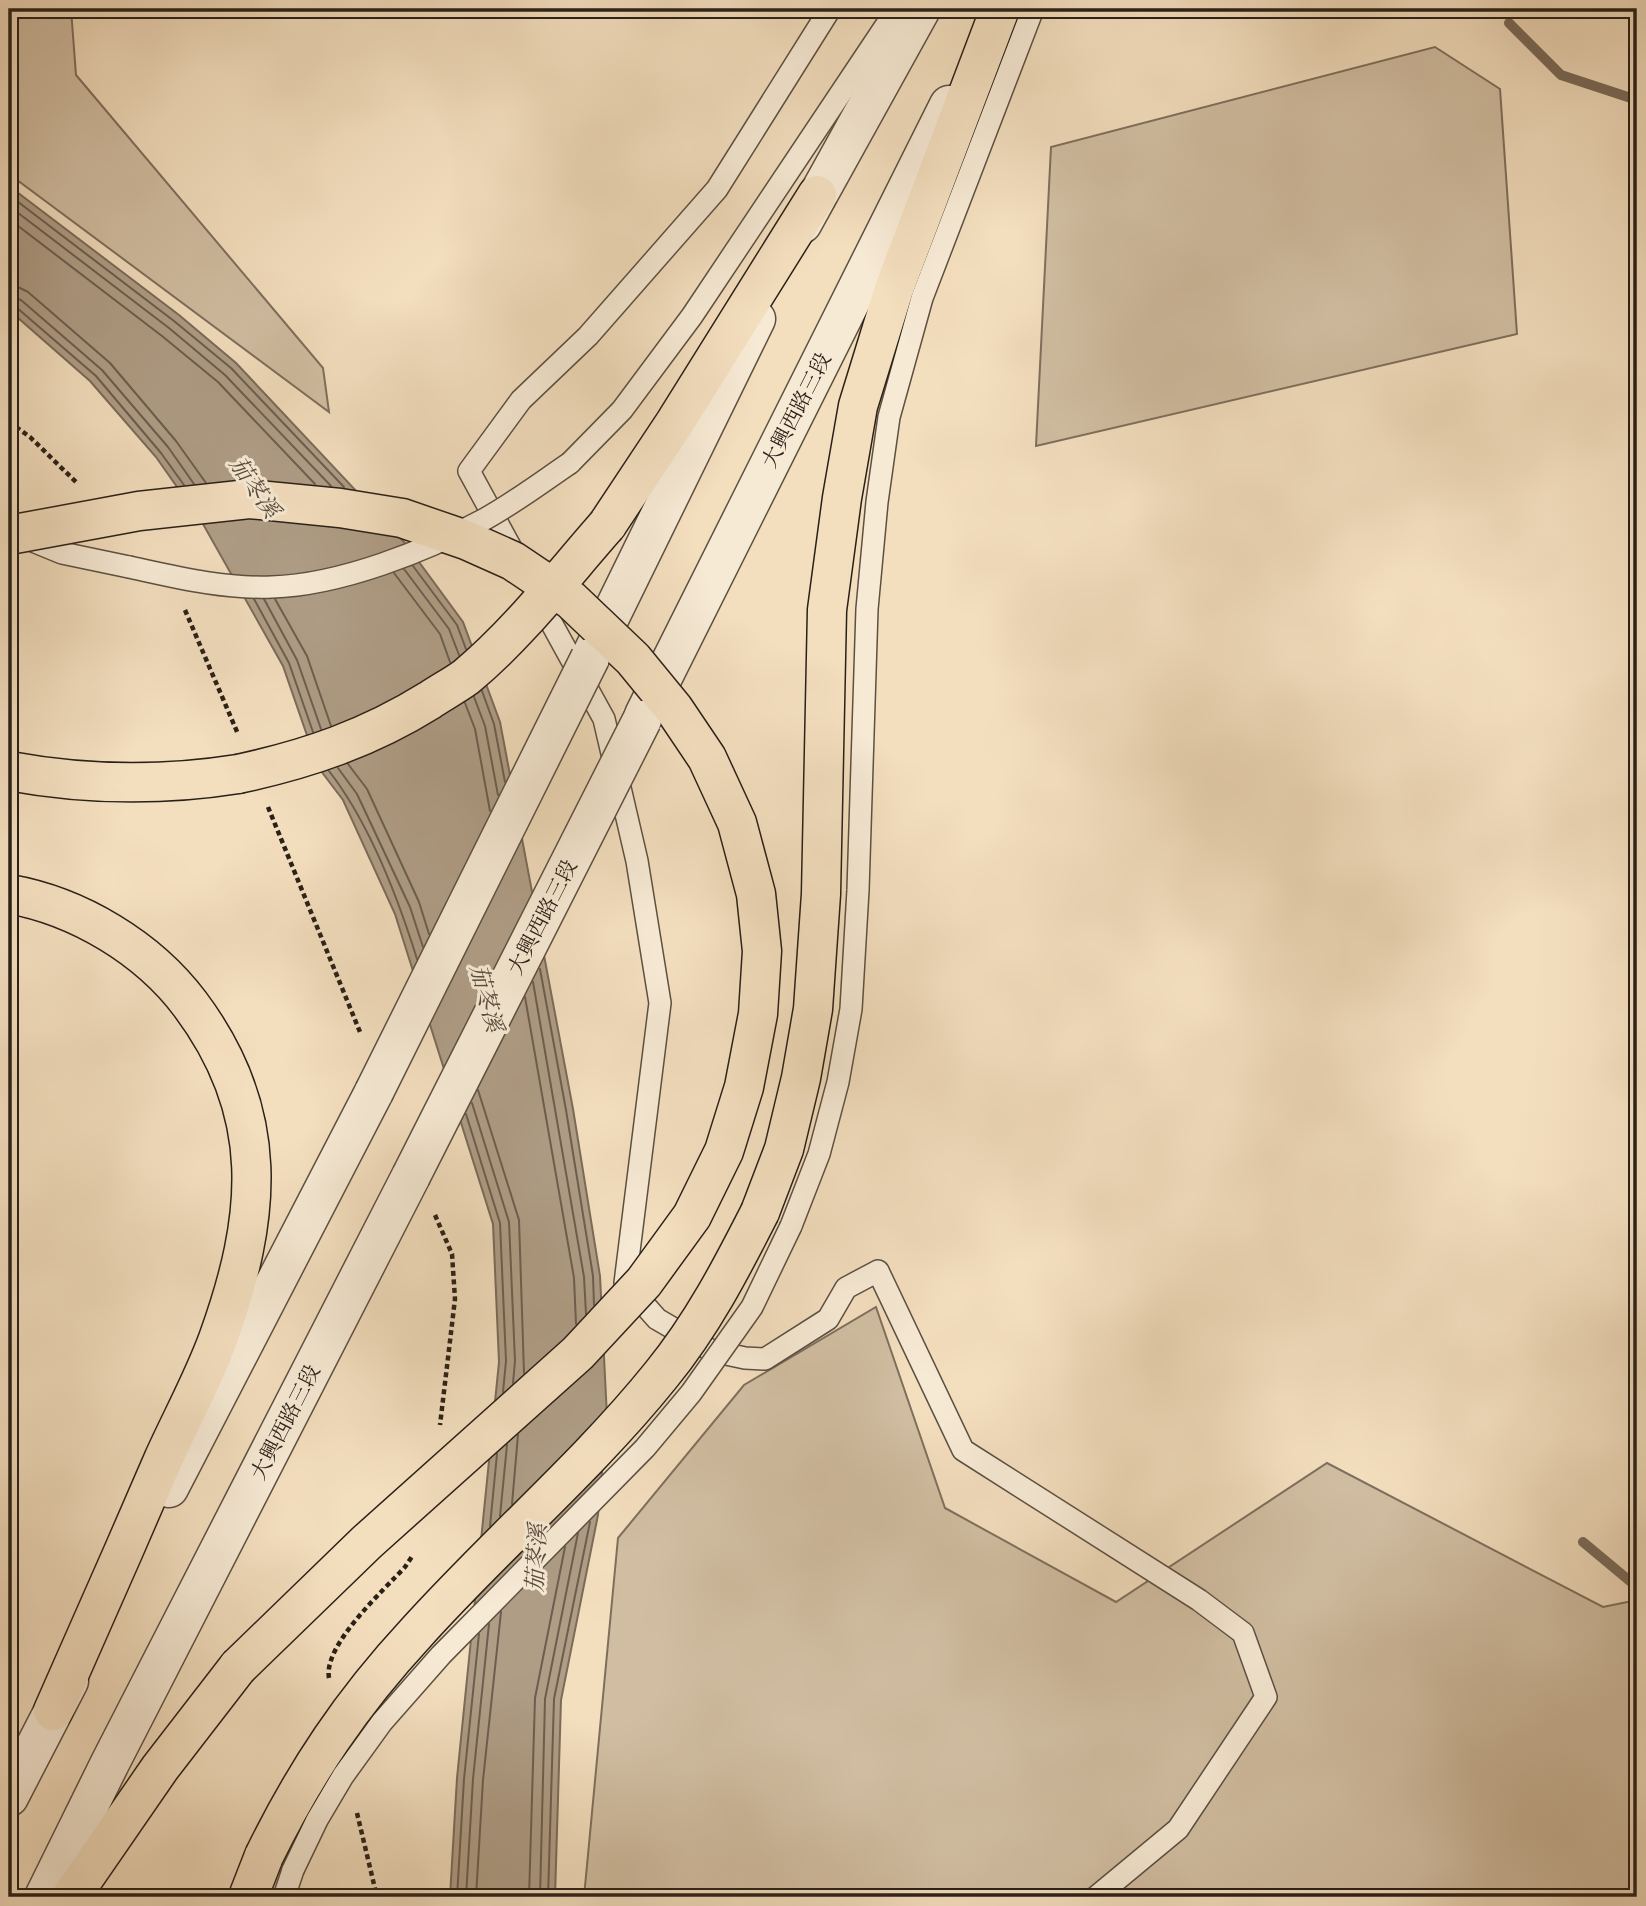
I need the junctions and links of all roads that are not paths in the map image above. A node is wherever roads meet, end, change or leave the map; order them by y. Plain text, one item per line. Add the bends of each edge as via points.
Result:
1 (830, 9) edge
2 (897, 9) edge
3 (921, 9) edge
4 (999, 9) edge
5 (1033, 9) edge
6 (817, 195) junction
7 (9, 533) edge
8 (9, 771) edge
9 (9, 894) edge
10 (776, 1219) junction
11 (53, 1712) junction
12 (9, 1797) edge
13 (278, 1863) junction
14 (44, 1897) edge
15 (71, 1897) edge
16 (248, 1897) edge
17 (284, 1897) edge
18 (1096, 1897) edge

1 - 18 lane via 717,189 588,336 521,400 469,471 604,719 637,861 660,1003 625,1283 657,1319 712,1351 765,1359 828,1319 846,1287 878,1270 963,1450 1244,1633 1266,1697 1178,1829
2 - 7 lane, bridge via 692,316 622,410 570,463 486,519 418,551 343,576 272,587 199,582 62,553
3 - 6 street
4 - 10 highway via 894,289 858,406 827,610 821,894 813,1009 784,1149
4 - 14 street, 大興西路三段, bridge
5 - 10 lane via 922,298 889,417 867,609 851,1009 819,1154
6 - 8 highway, bridge via 607,525 507,639 464,678 406,715 343,746 238,774 131,783 53,779
6 - 11 street, bridge via 374,1092
7 - 15 highway, bridge via 139,511 249,499 402,518 513,561 571,600 633,659 707,758 737,823 756,894 762,951 756,1026 744,1087 724,1151 692,1216 644,1282 578,1353 367,1542 238,1667 160,1768
9 - 11 highway via 34,898 95,925 136,949 175,984 229,1067 244,1110 251,1167 251,1209 240,1269 217,1341
10 - 13 highway, bridge via 663,1373 618,1426 415,1633 367,1691 316,1758 288,1807
11 - 12 street
13 - 16 highway
13 - 17 lane

